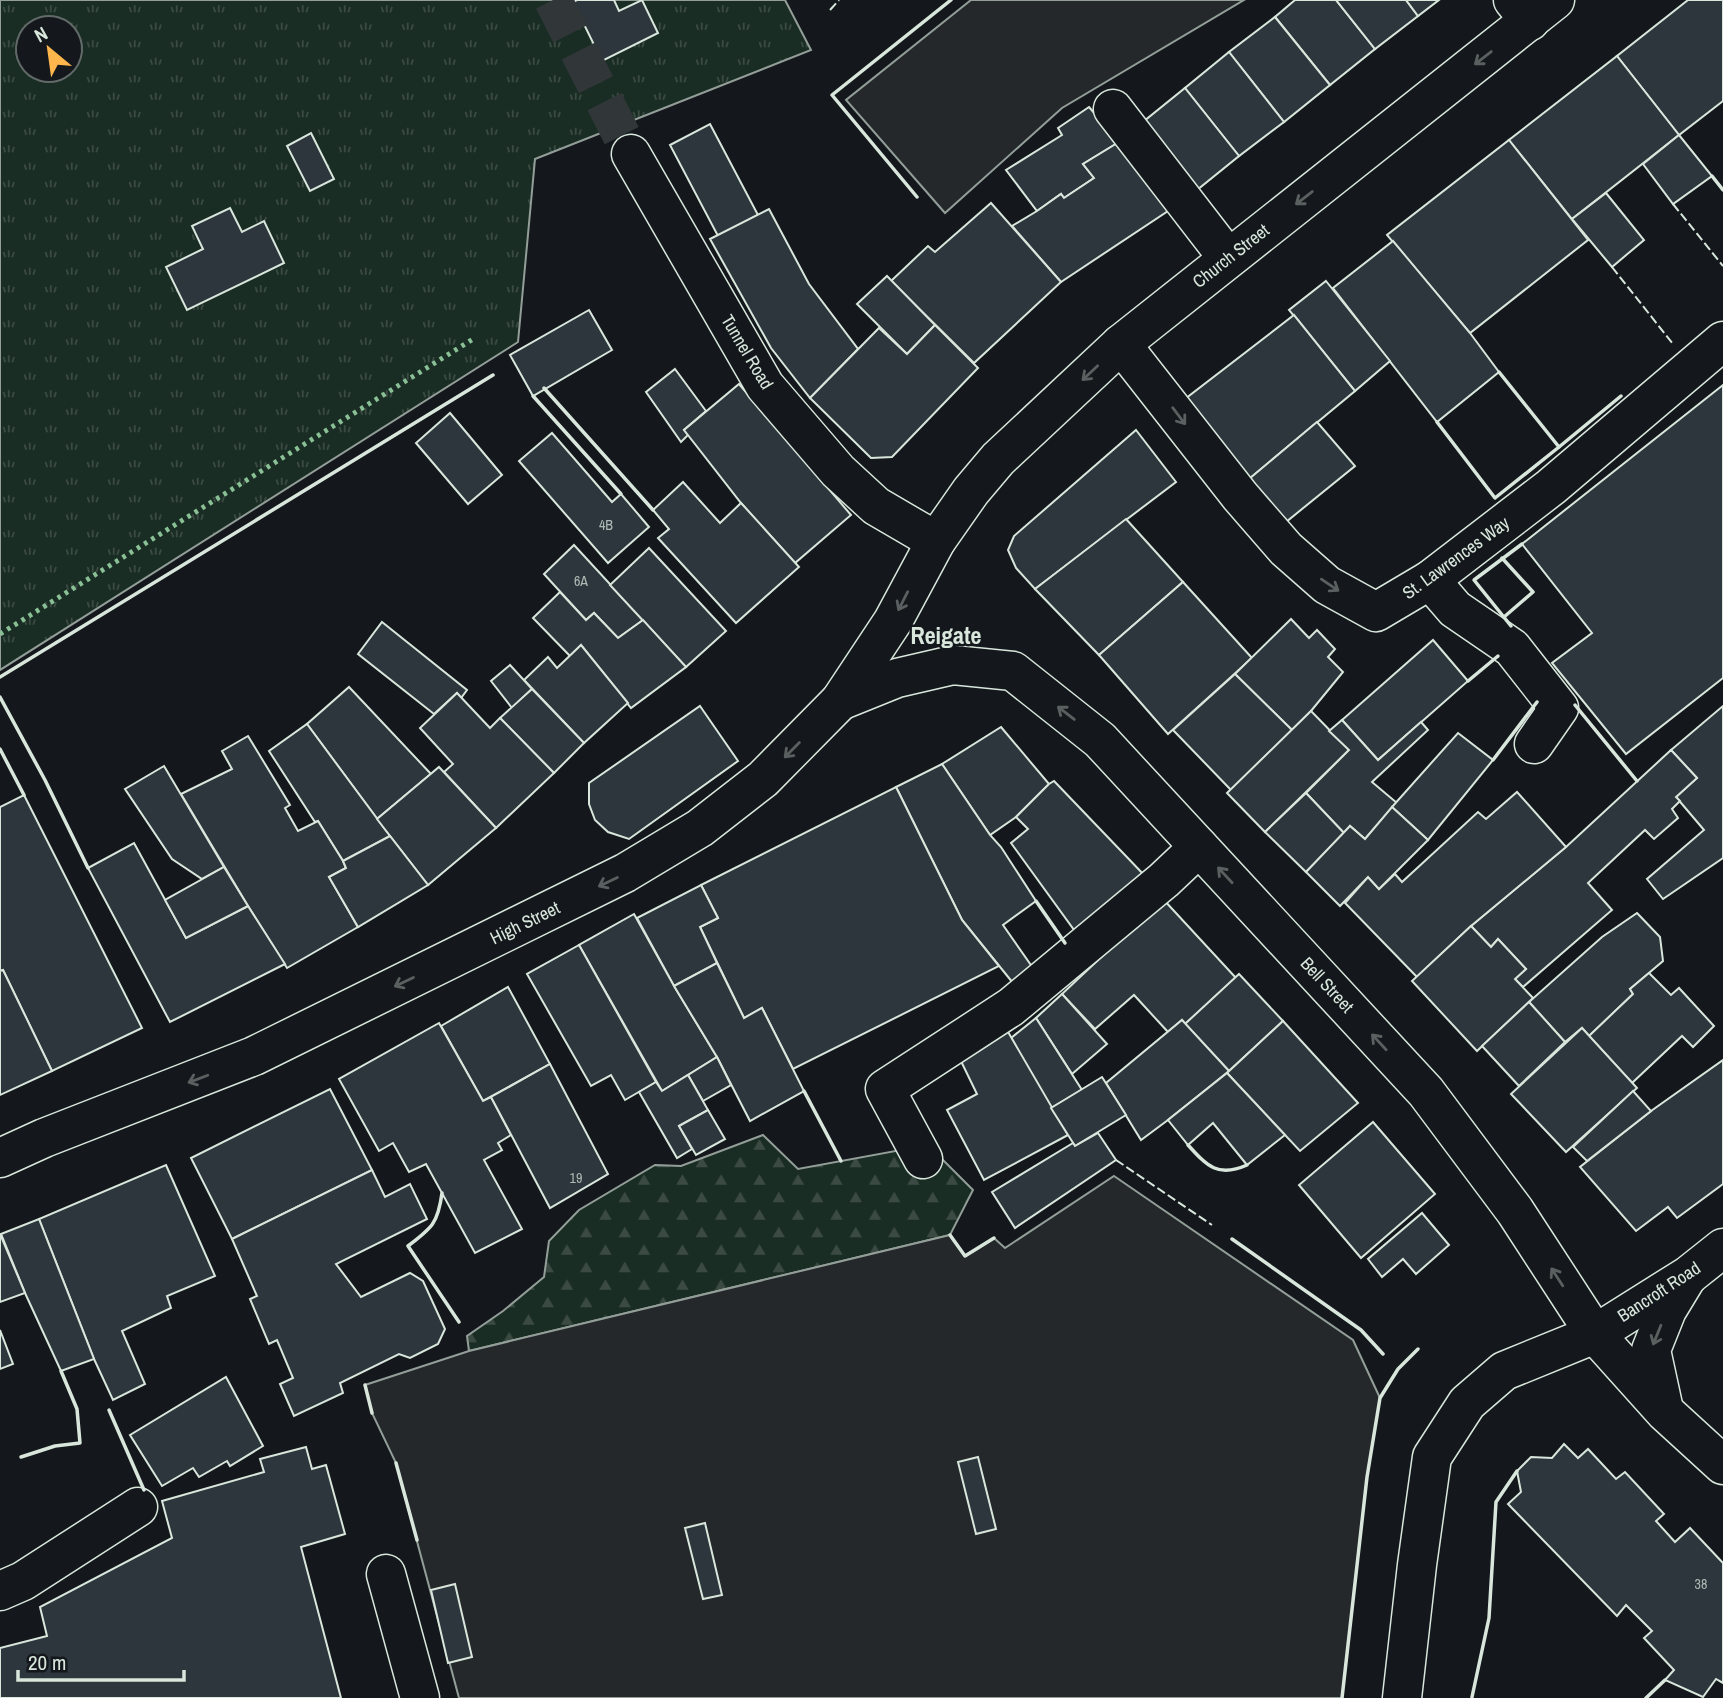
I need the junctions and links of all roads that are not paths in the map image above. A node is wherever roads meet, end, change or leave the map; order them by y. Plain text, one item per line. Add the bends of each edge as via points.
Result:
1 (1533, 7) edge
2 (1113, 109) dead end
3 (631, 154) tunnel mouth
4 (1228, 258) junction
5 (1723, 341) edge
6 (1121, 344) junction
7 (936, 541) junction
8 (1430, 580) junction
9 (840, 701) junction
10 (1534, 744) dead end
11 (1199, 847) junction
12 (0, 1158) edge
13 (923, 1159) dead end
14 (1723, 1248) edge
15 (1689, 1275) junction
16 (1595, 1334) junction
17 (1665, 1412) junction
18 (1723, 1465) edge
19 (138, 1507) dead end
20 (386, 1574) dead end
21 (0, 1591) edge
22 (420, 1698) edge
23 (1402, 1698) edge

1 -> 4 main road, Church Street
2 - 4 main road
3 - 7 main road, Tunnel Road via 765,386 838,471 876,506
4 - 6 main road, Church Street
5 - 8 main road, St. Lawrences Way via 1551,487
6 -> 7 main road, Church Street via 998,459
6 -> 8 main road, St. Lawrences Way via 1240,496 1286,549 1327,585 1376,612
7 -> 9 main road, High Street via 893,621
8 - 10 main road via 1455,609 1512,648 1559,708
11 -> 9 main road, Bell Street via 1100,740 1013,671 953,666 897,678
9 -> 12 main road, High Street via 764,779 700,828 625,873 254,1056
11 - 13 main road via 1011,1007 885,1089
16 -> 11 main road, Bell Street via 1515,1212 1426,1092
14 - 15 main road, Bancroft Road
15 - 16 main road, Bancroft Road
15 -> 17 main road via 1667,1310 1651,1350
16 - 17 main road, Bell Street
16 - 23 main road, Bancroft Road via 1504,1371 1467,1403 1432,1457
17 - 18 main road, Bell Street
19 - 21 main road
20 - 22 main road

